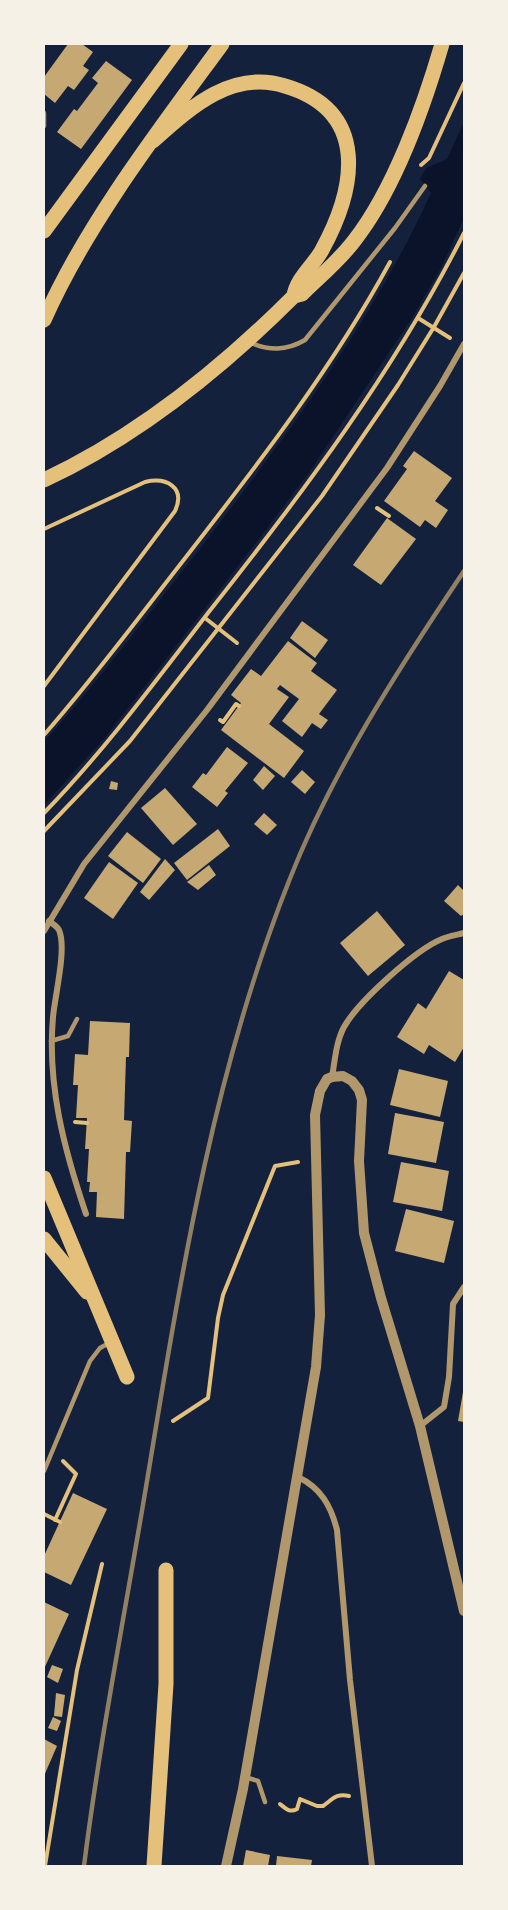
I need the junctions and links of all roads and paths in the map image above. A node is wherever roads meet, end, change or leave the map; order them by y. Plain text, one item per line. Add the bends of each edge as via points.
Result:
1 (181, 44) edge
2 (222, 44) edge
3 (442, 44) edge
4 (44, 113) edge
5 (44, 126) edge
6 (153, 141) junction
7 (425, 186) dead end
8 (44, 231) edge
9 (465, 233) edge
10 (392, 258) dead end
11 (465, 273) edge
12 (294, 296) junction
13 (418, 318) junction
14 (44, 320) edge
15 (434, 327) junction
16 (451, 339) dead end
17 (247, 341) junction
18 (465, 344) edge
19 (44, 480) edge
20 (372, 504) dead end
21 (389, 516) dead end
22 (44, 529) edge
23 (205, 618) junction
24 (219, 629) junction
25 (233, 640) dead end
26 (44, 686) edge
27 (239, 706) dead end
28 (221, 720) dead end
29 (44, 735) edge
30 (44, 813) edge
31 (44, 831) edge
32 (49, 921) junction
33 (44, 931) edge
34 (465, 933) edge
35 (78, 1019) dead end
36 (51, 1041) junction
37 (332, 1077) junction
38 (81, 1122) dead end
39 (87, 1123) dead end
40 (302, 1161) dead end
41 (44, 1178) edge
42 (86, 1214) dead end
43 (44, 1239) edge
44 (465, 1287) edge
45 (98, 1305) junction
46 (113, 1341) junction
47 (128, 1377) dead end
48 (173, 1421) dead end
49 (420, 1426) junction
50 (44, 1471) edge
51 (298, 1477) junction
52 (74, 1479) dead end
53 (44, 1514) edge
54 (102, 1564) dead end
55 (166, 1570) dead end
56 (465, 1611) edge
57 (245, 1777) junction
58 (364, 1800) junction
59 (265, 1802) joint
60 (45, 1866) edge
61 (153, 1866) edge
62 (226, 1866) edge
63 (372, 1866) edge

1 - 8 main road
2 - 6 main road
3 - 12 main road via 420,111 368,220 340,257 302,294
4 - 5 lane
6 - 12 main road via 202,100 241,84 268,82 297,89 331,113 348,148 346,194 321,252 295,288
6 - 14 main road via 101,218
7 - 17 lane via 304,340 274,350
9 - 13 path
10 - 29 path via 326,368 268,451
11 - 15 path
12 - 17 main road
13 - 15 path
13 - 23 path via 319,469
15 - 16 path
15 - 24 path via 328,488
17 - 19 main road via 144,422
18 - 32 street via 387,468 186,737 84,864
20 - 21 path
22 - 26 path via 145,482 160,480 178,494 175,511
23 - 24 path
23 - 30 path via 111,738
24 - 25 path
24 - 31 path via 130,741
27 - 28 path via 236,704
32 - 33 street
32 - 36 street via 58,929 62,948
34 - 37 street via 444,938 425,949 361,1005 338,1039
35 - 36 lane via 68,1036
36 - 42 street via 59,1121
37 - 49 street via 343,1076 352,1081 362,1100 359,1161 364,1233
37 - 51 street via 320,1090 315,1115 320,1315 314,1384
38 - 39 path
40 - 48 path via 275,1166 223,1295 208,1398
41 - 45 main road
43 - 45 main road
44 - 49 street via 453,1304 444,1407
45 - 46 main road
46 - 47 main road
46 - 50 lane via 100,1348 90,1361
49 - 56 street
51 - 57 street
51 - 58 street via 321,1492 337,1530
52 - 53 path via 58,1521
54 - 60 path via 77,1671
55 - 61 main road via 166,1684
57 - 59 lane via 258,1781
57 - 62 street
58 - 59 path via 340,1795 317,1806 300,1798 293,1811 275,1802
58 - 63 street

